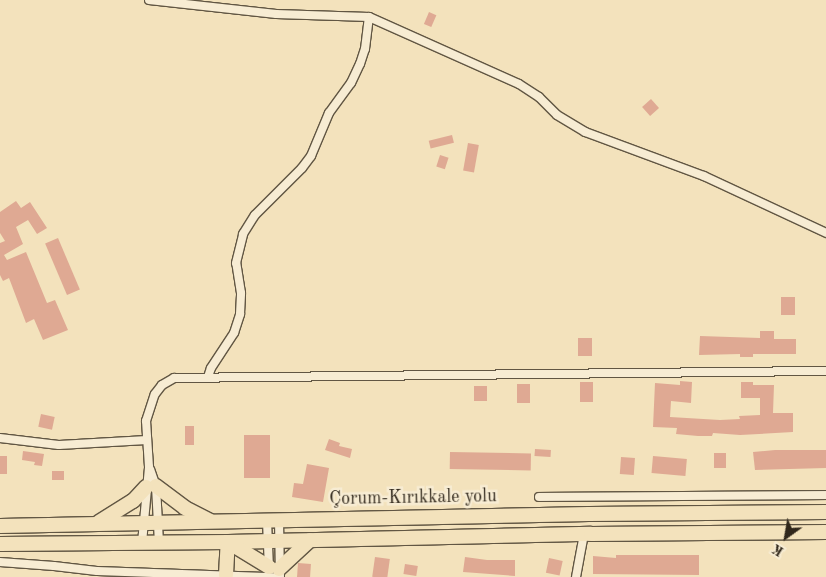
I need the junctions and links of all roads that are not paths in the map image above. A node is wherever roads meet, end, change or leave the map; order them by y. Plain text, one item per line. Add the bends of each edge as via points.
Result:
1 (149, 0) edge
2 (369, 17) junction
3 (826, 233) edge
4 (826, 371) edge
5 (208, 376) junction
6 (0, 438) edge
7 (147, 440) junction
8 (151, 487) junction
9 (826, 495) edge
10 (539, 497) dead end
11 (826, 512) edge
12 (273, 520) junction
13 (210, 522) junction
14 (143, 523) junction
15 (158, 523) junction
16 (96, 524) junction
17 (0, 526) edge
18 (826, 532) edge
19 (584, 534) junction
20 (274, 540) junction
21 (310, 540) junction
22 (228, 542) junction
23 (159, 543) junction
24 (0, 544) edge
25 (142, 544) junction
26 (0, 562) edge
27 (69, 568) junction
28 (274, 573) edge
29 (226, 575) junction
30 (68, 577) edge
31 (576, 577) edge

1 - 2 street via 276,14
2 - 3 street via 520,84 557,115 585,132 704,176
2 - 5 street via 360,64 351,83 329,113 311,156 255,215 243,234 236,263 241,300 238,323
4 - 5 street
5 - 7 street via 174,378 158,389 146,421
6 - 7 street via 59,445
7 - 8 street
8 - 13 highway
8 - 14 street
8 - 15 street
8 - 16 highway
9 - 10 street
11 - 12 highway, Çorum-Kırıkkale yolu
12 - 13 highway, Çorum-Kırıkkale yolu
12 - 20 street
12 - 20 street
13 - 15 highway, Çorum-Kırıkkale yolu
14 - 15 highway, Çorum-Kırıkkale yolu
14 - 16 highway, Çorum-Kırıkkale yolu
14 - 25 street
15 - 23 street
16 - 17 highway, Çorum-Kırıkkale yolu
18 - 19 highway
19 - 21 highway
19 - 31 street
20 - 21 highway
20 - 22 highway
20 - 28 street
21 - 28 highway
22 - 23 highway
22 - 28 highway
22 - 29 highway
23 - 25 highway
24 - 25 highway
26 - 27 street
27 - 29 street via 97,572
27 - 30 street
28 - 29 street

